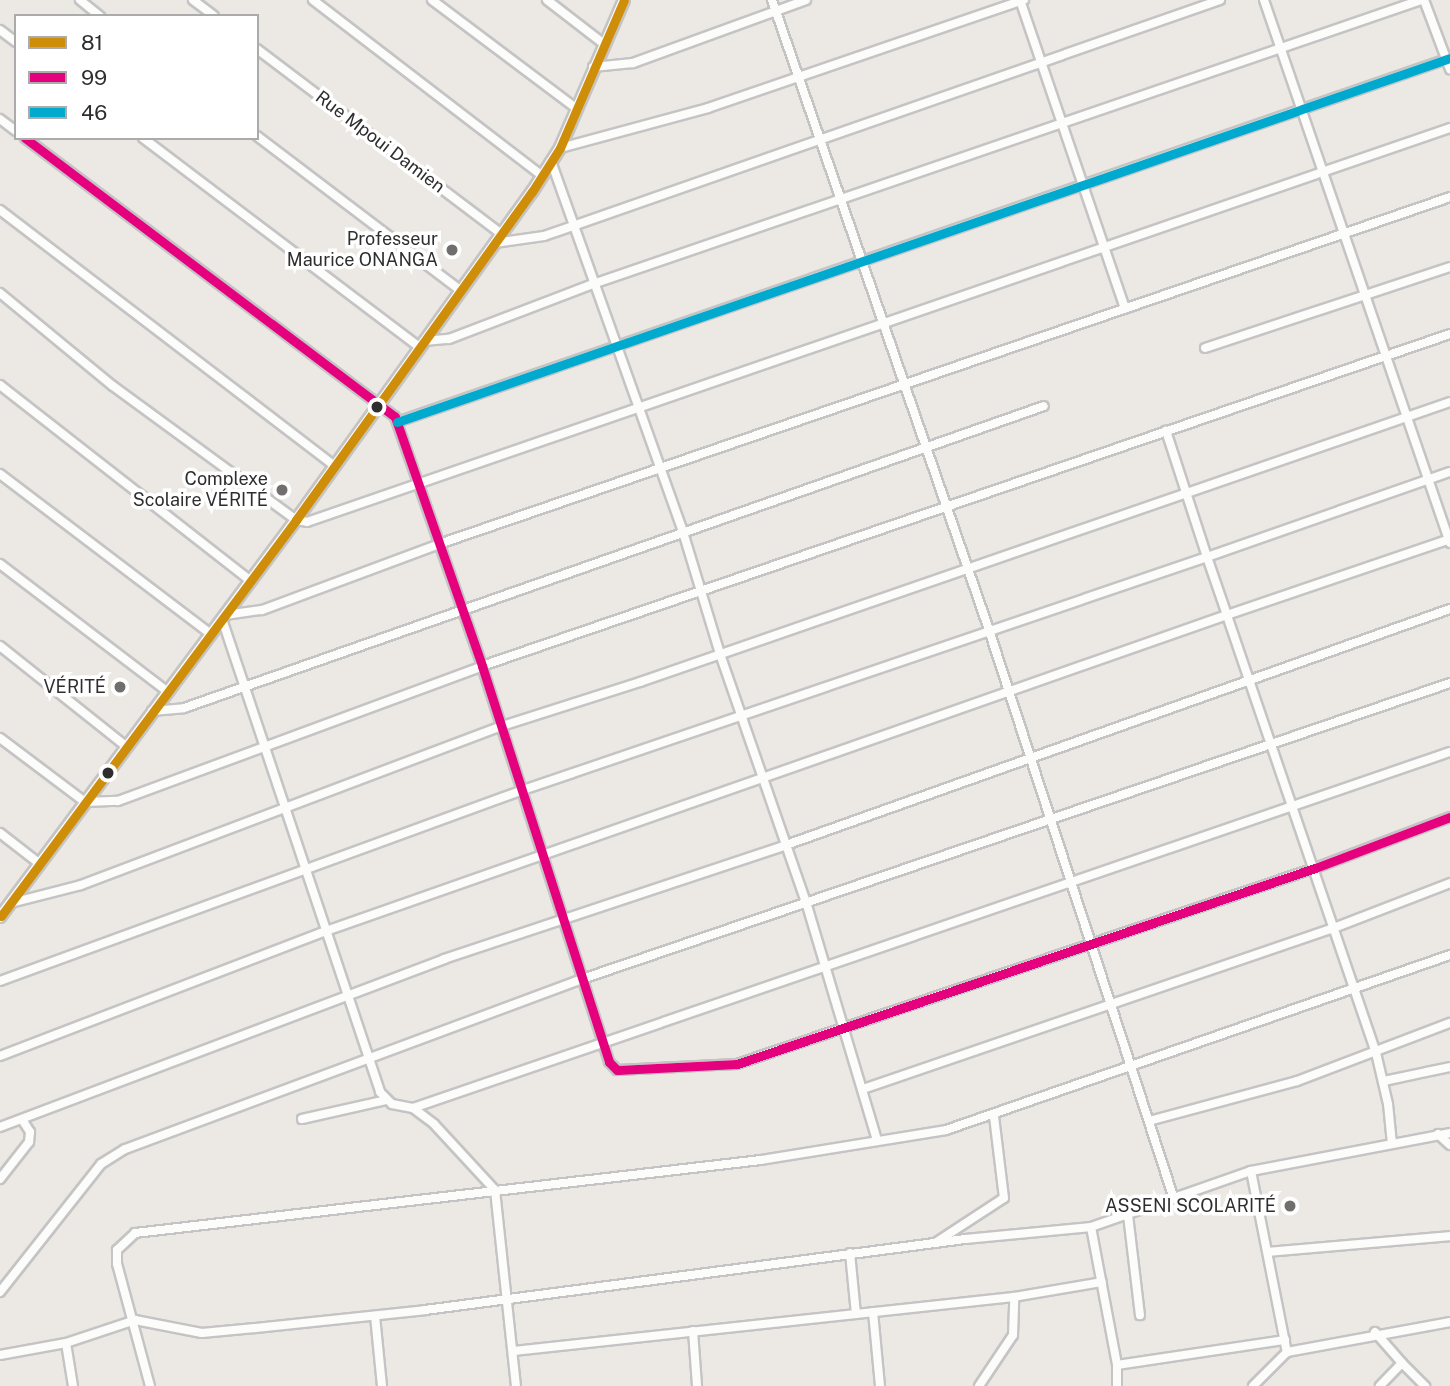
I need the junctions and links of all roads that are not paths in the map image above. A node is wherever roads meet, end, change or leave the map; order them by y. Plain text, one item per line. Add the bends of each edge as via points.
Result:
1 (80, 0) edge
2 (193, 0) edge
3 (313, 0) edge
4 (432, 0) edge
5 (547, 0) edge
6 (624, 0) edge
7 (772, 0) edge
8 (806, 0) edge
9 (1022, 0) edge
10 (1220, 0) edge
11 (1264, 0) edge
12 (1423, 0) edge
13 (776, 11) junction
14 (98, 14) edge
15 (211, 14) edge
16 (604, 44) junction
17 (1281, 50) junction
18 (259, 51) edge
19 (1448, 59) edge
20 (1041, 64) junction
21 (593, 67) junction
22 (1450, 69) edge
23 (797, 76) junction
24 (576, 108) junction
25 (1299, 111) junction
26 (1062, 124) junction
27 (1450, 128) edge
28 (259, 138) edge
29 (820, 138) junction
30 (28, 140) edge
31 (146, 140) edge
32 (560, 148) junction
33 (551, 161) junction
34 (1325, 173) junction
35 (542, 176) junction
36 (1083, 188) junction
37 (1450, 197) edge
38 (841, 199) junction
39 (0, 210) edge
40 (573, 224) junction
41 (1346, 234) junction
42 (499, 239) junction
43 (1104, 250) junction
44 (863, 263) junction
45 (1450, 267) edge
46 (593, 284) junction
47 (461, 291) junction
48 (0, 293) edge
49 (1365, 295) junction
50 (1125, 309) junction
51 (884, 322) junction
52 (1450, 334) edge
53 (421, 344) junction
54 (615, 346) junction
55 (1205, 348) dead end
56 (1384, 355) junction
57 (0, 385) edge
58 (904, 385) junction
59 (1450, 402) edge
60 (379, 405) junction
61 (1044, 405) dead end
62 (637, 408) junction
63 (1406, 418) junction
64 (397, 422) junction
65 (1166, 431) junction
66 (924, 446) junction
67 (335, 466) junction
68 (660, 471) junction
69 (1450, 472) edge
70 (0, 474) edge
71 (1428, 480) junction
72 (419, 484) junction
73 (1185, 494) junction
74 (947, 506) junction
75 (296, 520) junction
76 (683, 532) junction
77 (1450, 541) edge
78 (439, 544) junction
79 (1208, 557) junction
80 (0, 564) edge
81 (967, 569) junction
82 (251, 580) junction
83 (700, 592) junction
84 (460, 608) junction
85 (1450, 609) edge
86 (1227, 615) junction
87 (223, 617) junction
88 (989, 630) junction
89 (211, 634) junction
90 (0, 646) edge
91 (720, 654) junction
92 (482, 666) junction
93 (1249, 681) junction
94 (1450, 683) edge
95 (244, 687) junction
96 (1009, 690) junction
97 (168, 692) junction
98 (152, 711) junction
99 (742, 715) junction
100 (502, 726) junction
101 (0, 738) edge
102 (1271, 743) junction
103 (127, 747) junction
104 (264, 748) junction
105 (1450, 752) edge
106 (1030, 755) junction
107 (764, 778) junction
108 (523, 790) junction
109 (85, 803) junction
110 (1292, 803) junction
111 (285, 806) junction
112 (1450, 817) edge
113 (1051, 821) junction
114 (0, 833) edge
115 (786, 845) junction
116 (542, 853) junction
117 (40, 864) junction
118 (307, 868) junction
119 (1315, 869) junction
120 (1071, 882) junction
121 (1450, 884) edge
122 (806, 902) junction
123 (11, 903) junction
124 (0, 917) edge
125 (564, 917) junction
126 (1331, 929) junction
127 (326, 931) junction
128 (1091, 942) junction
129 (1450, 955) edge
130 (826, 965) junction
131 (585, 978) junction
132 (0, 981) edge
133 (1353, 992) junction
134 (348, 996) junction
135 (1112, 1005) junction
136 (1450, 1023) edge
137 (844, 1028) junction
138 (604, 1043) junction
139 (1376, 1053) junction
140 (0, 1056) edge
141 (369, 1058) junction
142 (1132, 1065) junction
143 (1450, 1068) edge
144 (1384, 1081) junction
145 (863, 1089) junction
146 (386, 1100) junction
147 (413, 1108) junction
148 (994, 1116) junction
149 (22, 1119) junction
150 (302, 1119) dead end
151 (1149, 1121) junction
152 (0, 1127) edge
153 (1450, 1133) edge
154 (1438, 1134) junction
155 (877, 1140) junction
156 (1392, 1144) junction
157 (1450, 1145) edge
158 (1251, 1171) junction
159 (0, 1179) edge
160 (495, 1189) junction
161 (1174, 1199) junction
162 (1128, 1215) junction
163 (1091, 1227) junction
164 (1450, 1236) edge
165 (935, 1243) junction
166 (1268, 1252) junction
167 (850, 1253) junction
168 (1102, 1282) junction
169 (0, 1292) edge
170 (1014, 1297) junction
171 (507, 1298) junction
172 (873, 1312) junction
173 (856, 1314) junction
174 (1140, 1315) dead end
175 (375, 1316) junction
176 (135, 1320) junction
177 (1450, 1322) edge
178 (693, 1331) junction
179 (1376, 1332) junction
180 (1285, 1340) junction
181 (66, 1343) junction
182 (513, 1351) junction
183 (1287, 1352) junction
184 (0, 1355) edge
185 (1402, 1363) junction
186 (1117, 1365) junction
187 (73, 1386) edge
188 (150, 1386) edge
189 (382, 1386) edge
190 (516, 1386) edge
191 (697, 1386) edge
192 (880, 1386) edge
193 (979, 1386) edge
194 (1117, 1386) edge
195 (1254, 1386) edge
196 (1380, 1386) edge
197 (1425, 1386) edge

1 - 14 street
2 - 15 street
3 - 35 street
4 - 24 street
5 - 16 street
6 - 16 main road
7 - 13 street
8 - 13 street
9 - 20 street
9 - 23 street
10 - 20 street
11 - 17 street
12 - 17 street
12 - 19 street
13 - 21 street via 633,63
13 - 23 street
16 - 21 main road
17 - 25 street
17 - 26 street
18 - 42 street, Rue Mpoui Damien
19 - 22 street
19 - 25 street
20 - 26 street
20 - 29 street
21 - 24 main road
23 - 29 street
23 - 32 street via 708,108
24 - 32 main road
25 - 34 street
25 - 36 street
26 - 36 street
26 - 38 street
27 - 34 street
28 - 47 street
29 - 38 street
29 - 40 street
30 - 60 street
31 - 53 street
32 - 33 main road
33 - 35 main road
33 - 40 street
34 - 41 street
34 - 43 street
35 - 42 main road
36 - 43 street
36 - 44 street
37 - 41 street
38 - 44 street
38 - 46 street
39 - 67 street
40 - 42 street via 527,241
40 - 46 street
41 - 49 street
41 - 50 street
42 - 47 main road
43 - 50 street
43 - 51 street
44 - 51 street
44 - 54 street
45 - 49 street
46 - 53 street via 449,339
46 - 54 street
47 - 53 main road
48 - 75 street via 113,386
49 - 55 street
49 - 56 street
50 - 58 street
51 - 58 street
51 - 62 street
52 - 56 street
53 - 60 main road
54 - 62 street
54 - 64 street
56 - 63 street
56 - 65 street
57 - 82 street
58 - 66 street
58 - 68 street
59 - 63 street
60 - 64 street
60 - 67 main road
61 - 66 street
62 - 68 street
62 - 72 street
63 - 71 street
63 - 73 street
64 - 72 street
65 - 73 street
65 - 74 street
66 - 74 street
66 - 76 street
67 - 75 main road
68 - 76 street
68 - 78 street
69 - 71 street
70 - 89 street
71 - 77 street
71 - 79 street
72 - 75 street via 314,521
72 - 78 street
73 - 79 street
73 - 81 street
74 - 81 street
74 - 83 street
75 - 82 main road
76 - 83 street
76 - 84 street
77 - 86 street
78 - 84 street
78 - 87 street via 262,610
79 - 86 street
79 - 88 street
80 - 97 street
81 - 88 street
81 - 91 street
82 - 87 main road
83 - 91 street
83 - 92 street
84 - 92 street
84 - 95 street
85 - 93 street
86 - 93 street
86 - 96 street
87 - 89 main road
87 - 95 street
88 - 96 street
88 - 99 street
89 - 97 main road
90 - 103 street
91 - 99 street
91 - 100 street
92 - 100 street
92 - 104 street
93 - 102 street
93 - 106 street
94 - 102 street
95 - 98 street via 184,708
95 - 104 street
96 - 106 street
96 - 107 street
97 - 98 main road
98 - 103 main road
99 - 107 street
99 - 108 street
100 - 108 street
100 - 111 street
101 - 109 street
102 - 110 street
102 - 113 street
103 - 109 main road
104 - 109 street via 118,801
104 - 111 street
105 - 110 street
106 - 113 street
106 - 115 street
107 - 115 street
107 - 116 street
108 - 116 street
108 - 118 street
109 - 117 main road
110 - 119 street
110 - 120 street
111 - 118 street
111 - 123 street via 80,885
112 - 119 street
113 - 120 street
113 - 122 street
114 - 117 street
115 - 122 street
115 - 125 street
116 - 125 street
116 - 127 street
117 - 123 main road
118 - 127 street
118 - 132 street
119 - 126 street
119 - 128 street
120 - 128 street
120 - 130 street
121 - 126 street
122 - 130 street
122 - 131 street
123 - 124 main road
125 - 131 street
125 - 134 street
126 - 133 street
126 - 135 street
127 - 134 street
127 - 140 street
128 - 135 street
128 - 137 street
129 - 133 street
130 - 137 street
130 - 138 street
131 - 138 street
131 - 141 street
133 - 139 street
133 - 142 street
134 - 141 street
134 - 149 street
135 - 142 street
135 - 145 street
136 - 139 street
137 - 138 street via 723,1067 689,1063 617,1070 609,1062
137 - 145 street
138 - 147 street
139 - 144 street
139 - 151 street via 1232,1102
141 - 146 street
141 - 169 street via 113,1154
142 - 148 street
142 - 151 street
143 - 144 street
144 - 156 street
145 - 155 street
146 - 147 street
146 - 150 street
147 - 160 street
148 - 155 street via 946,1130
148 - 165 street via 1004,1198
149 - 152 street
149 - 159 street via 30,1132 29,1142
151 - 161 street
153 - 154 street
154 - 156 street
154 - 157 street
155 - 160 street via 761,1160
156 - 158 street
158 - 161 street
158 - 166 street
160 - 171 street
160 - 176 street via 135,1233 117,1250
161 - 162 street
162 - 163 street
162 - 174 street
163 - 165 street
163 - 168 street
164 - 166 street
165 - 167 street
166 - 180 street
167 - 171 street
167 - 173 street
168 - 170 street
168 - 186 street
170 - 172 street
170 - 193 street via 1013,1335
171 - 175 street
171 - 182 street
172 - 173 street
172 - 192 street
173 - 178 street
175 - 176 street via 202,1333
175 - 189 street
176 - 181 street
176 - 188 street
177 - 179 street
178 - 182 street
178 - 191 street
179 - 183 street
179 - 185 street
180 - 183 street
180 - 186 street
181 - 184 street
181 - 187 street
182 - 190 street
183 - 195 street
185 - 196 street
185 - 197 street
186 - 194 street

